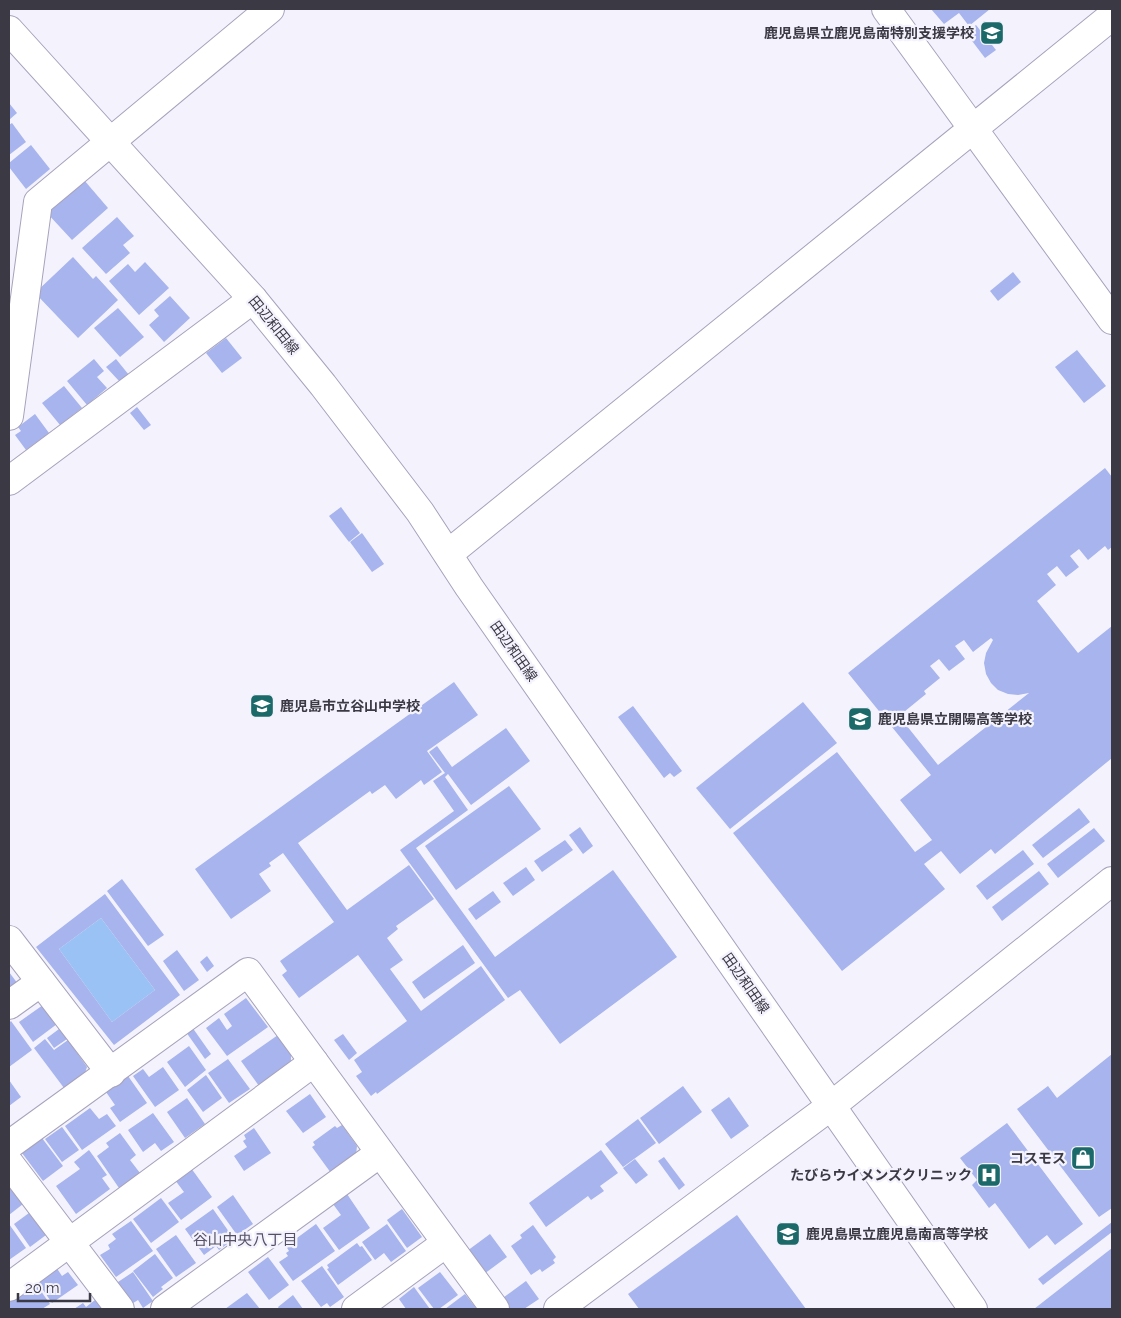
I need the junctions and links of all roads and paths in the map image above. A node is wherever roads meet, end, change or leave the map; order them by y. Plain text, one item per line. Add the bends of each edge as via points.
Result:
1 (270, 9) edge
2 (886, 9) edge
3 (1112, 16) edge
4 (9, 30) edge
5 (9, 52) edge
6 (52, 79) junction
7 (973, 129) junction
8 (110, 141) junction
9 (253, 299) junction
10 (1112, 320) edge
11 (9, 416) edge
12 (9, 482) edge
13 (448, 554) junction
14 (1112, 882) edge
15 (9, 940) edge
16 (41, 982) junction
17 (9, 1005) edge
18 (314, 1062) junction
19 (111, 1073) junction
20 (831, 1106) junction
21 (9, 1145) edge
22 (380, 1153) junction
23 (9, 1163) edge
24 (69, 1243) junction
25 (446, 1243) junction
26 (9, 1287) edge
27 (120, 1309) edge
28 (164, 1309) edge
29 (356, 1309) edge
30 (494, 1309) edge
31 (558, 1309) edge
32 (973, 1309) edge

1 - 8 street
2 - 7 street
3 - 7 street
4 - 6 street, 田辺和田線
5 - 6 street
6 - 8 street, 田辺和田線
7 - 10 street
7 - 13 street
8 - 9 street, 田辺和田線
8 - 11 street via 38,202
9 - 12 street
9 - 13 street, 田辺和田線 via 323,385
13 - 20 street, 田辺和田線
14 - 20 street
15 - 16 street
16 - 17 street
16 - 19 street
18 - 19 street via 248,972
18 - 22 street
18 - 24 street
19 - 21 street
20 - 31 street
20 - 32 street, 田辺和田線
22 - 25 street
22 - 28 street
23 - 24 street
24 - 26 street
24 - 27 street
25 - 29 street
25 - 30 street

